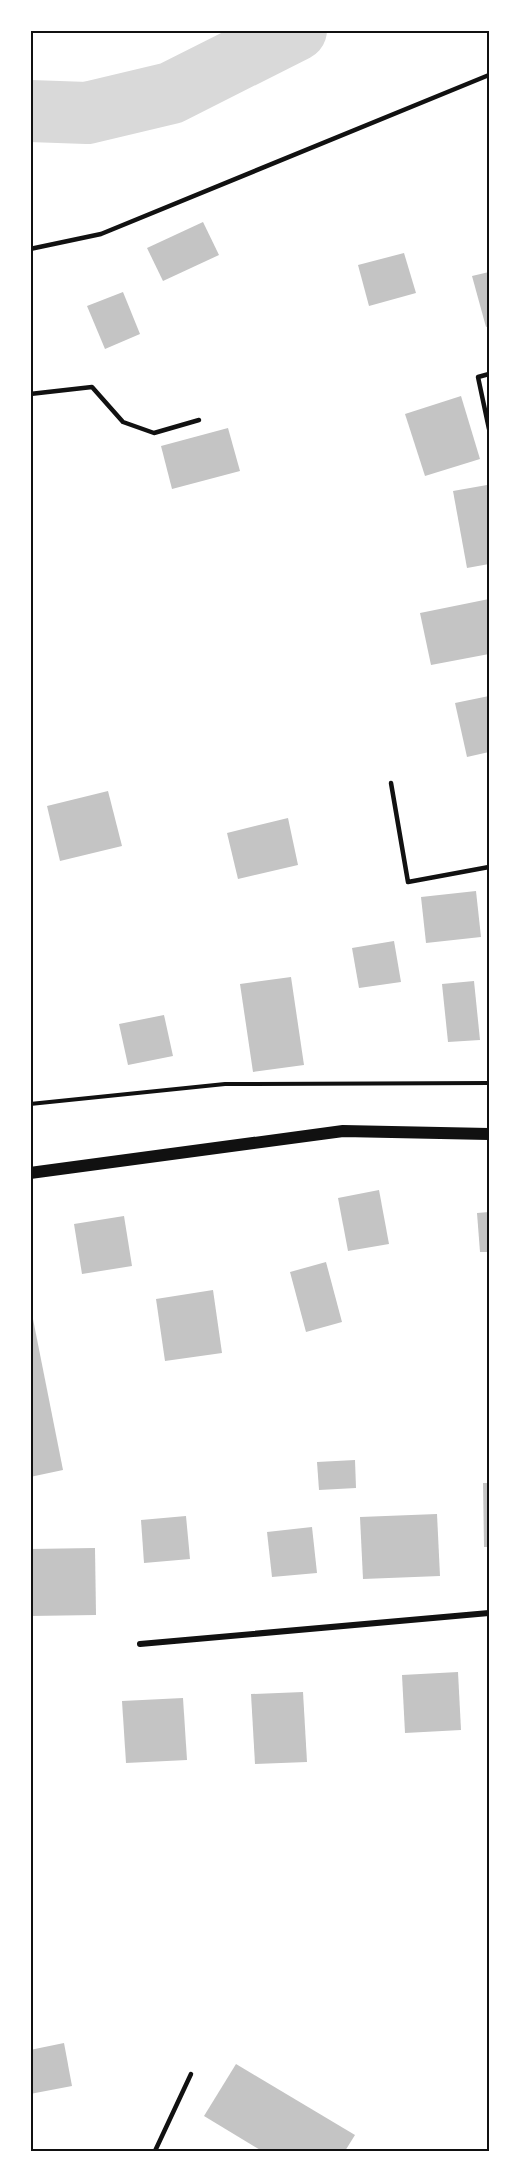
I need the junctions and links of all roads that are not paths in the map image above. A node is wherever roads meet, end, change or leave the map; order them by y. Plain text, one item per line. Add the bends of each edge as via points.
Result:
1 (489, 75) edge
2 (30, 249) edge
3 (489, 374) edge
4 (30, 394) edge
5 (199, 420) dead end
6 (489, 429) edge
7 (391, 783) dead end
8 (489, 867) edge
9 (489, 1134) edge
10 (30, 1173) edge
11 (489, 1613) edge
12 (140, 1644) dead end
13 (191, 2074) dead end
14 (155, 2151) edge

1 - 2 lane via 101,234
3 - 6 lane via 478,377
4 - 5 lane via 92,387 123,422 154,433
7 - 8 lane via 408,882
9 - 10 main road via 343,1131
11 - 12 street
13 - 14 lane

